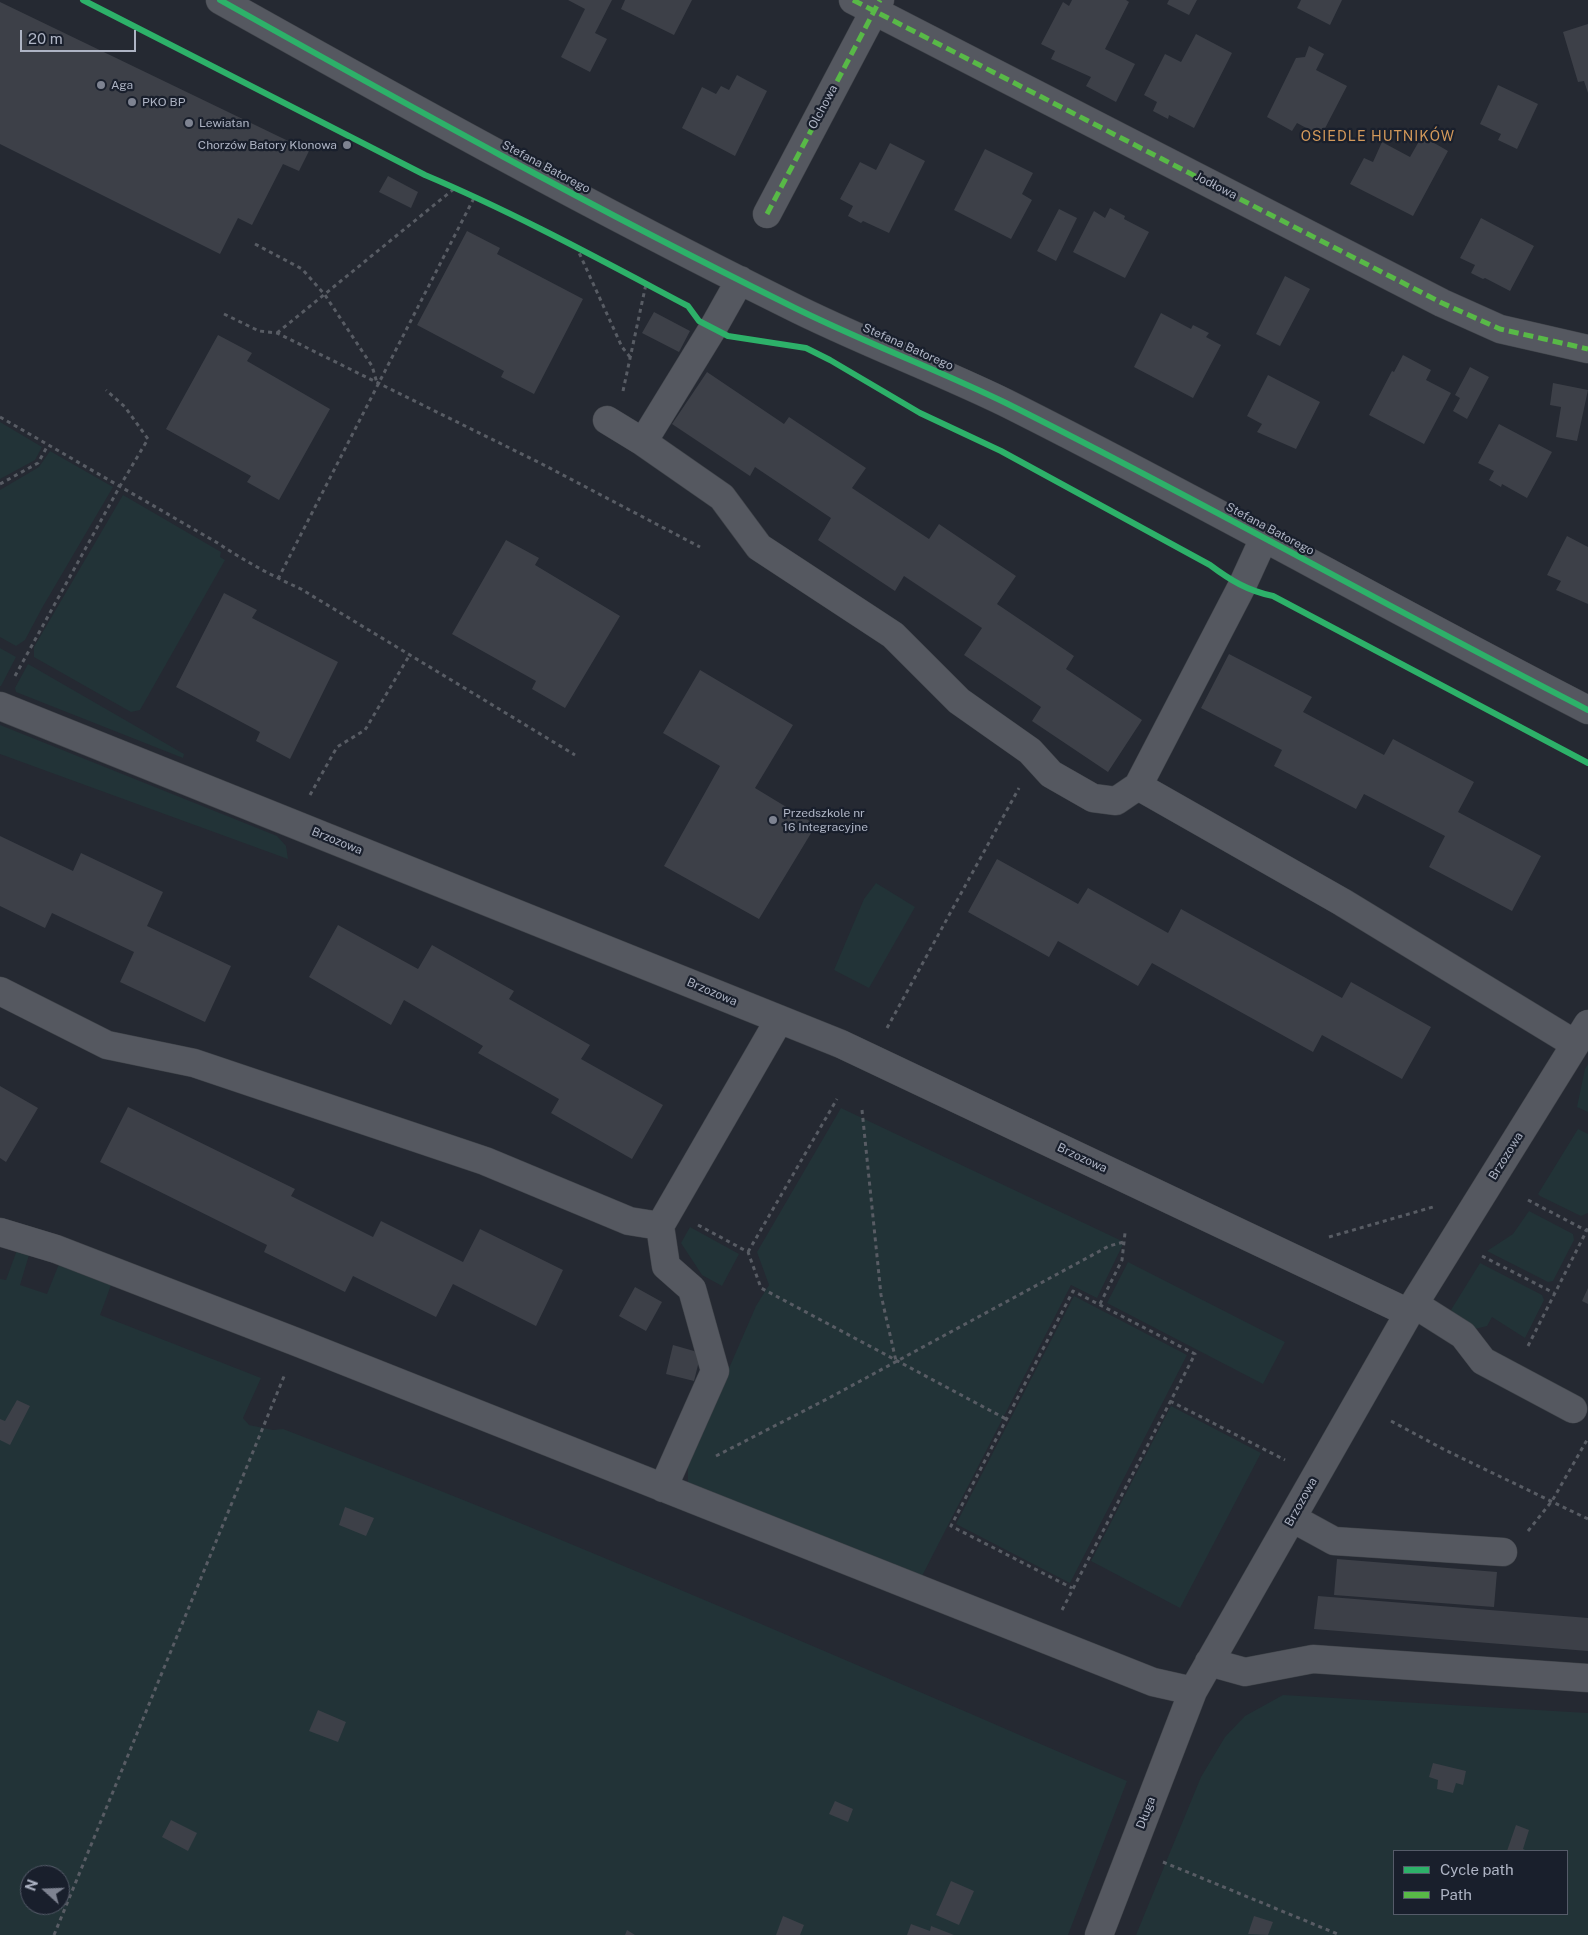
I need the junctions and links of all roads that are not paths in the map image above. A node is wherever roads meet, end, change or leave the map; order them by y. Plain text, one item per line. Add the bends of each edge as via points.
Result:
1 (220, 0) edge
2 (869, 4) edge
3 (766, 214) dead end
4 (740, 280) junction
5 (1588, 349) edge
6 (612, 423) road end
7 (643, 442) junction
8 (1264, 538) junction
9 (0, 706) edge
10 (1588, 710) edge
11 (1138, 786) junction
12 (0, 991) edge
13 (779, 1020) junction
14 (1582, 1034) edge
15 (665, 1217) junction
16 (0, 1232) edge
17 (1412, 1309) junction
18 (1573, 1409) dead end
19 (667, 1479) junction
20 (1292, 1518) junction
21 (1503, 1552) road end
22 (1209, 1662) junction
23 (1588, 1678) edge
24 (1193, 1691) junction
25 (1100, 1935) edge

1 - 4 street, Stefana Batorego via 391,96
2 - 3 street, Olchowa
2 - 5 street, Jodłowa via 1442,304 1500,329
4 - 7 street
4 - 8 street, Stefana Batorego via 1003,402
6 - 7 street
7 - 11 street via 722,497 759,546 894,635 959,701 1030,751 1051,774 1094,798 1116,801
8 - 10 street, Stefana Batorego
8 - 11 street
9 - 13 street, Brzozowa
11 - 14 street
12 - 15 street via 107,1046 194,1063 485,1161 630,1221
13 - 15 street
13 - 17 street, Brzozowa via 841,1044
14 - 17 street, Brzozowa
15 - 19 street via 666,1266 692,1290 715,1371
16 - 19 street via 56,1249
17 - 18 street via 1463,1335 1483,1361
17 - 20 street, Brzozowa
19 - 24 street via 1048,1640 1153,1682
20 - 21 street via 1334,1541
20 - 22 street, Brzozowa
22 - 23 street via 1246,1672 1313,1659
22 - 24 street, Brzozowa
24 - 25 street, Długa

